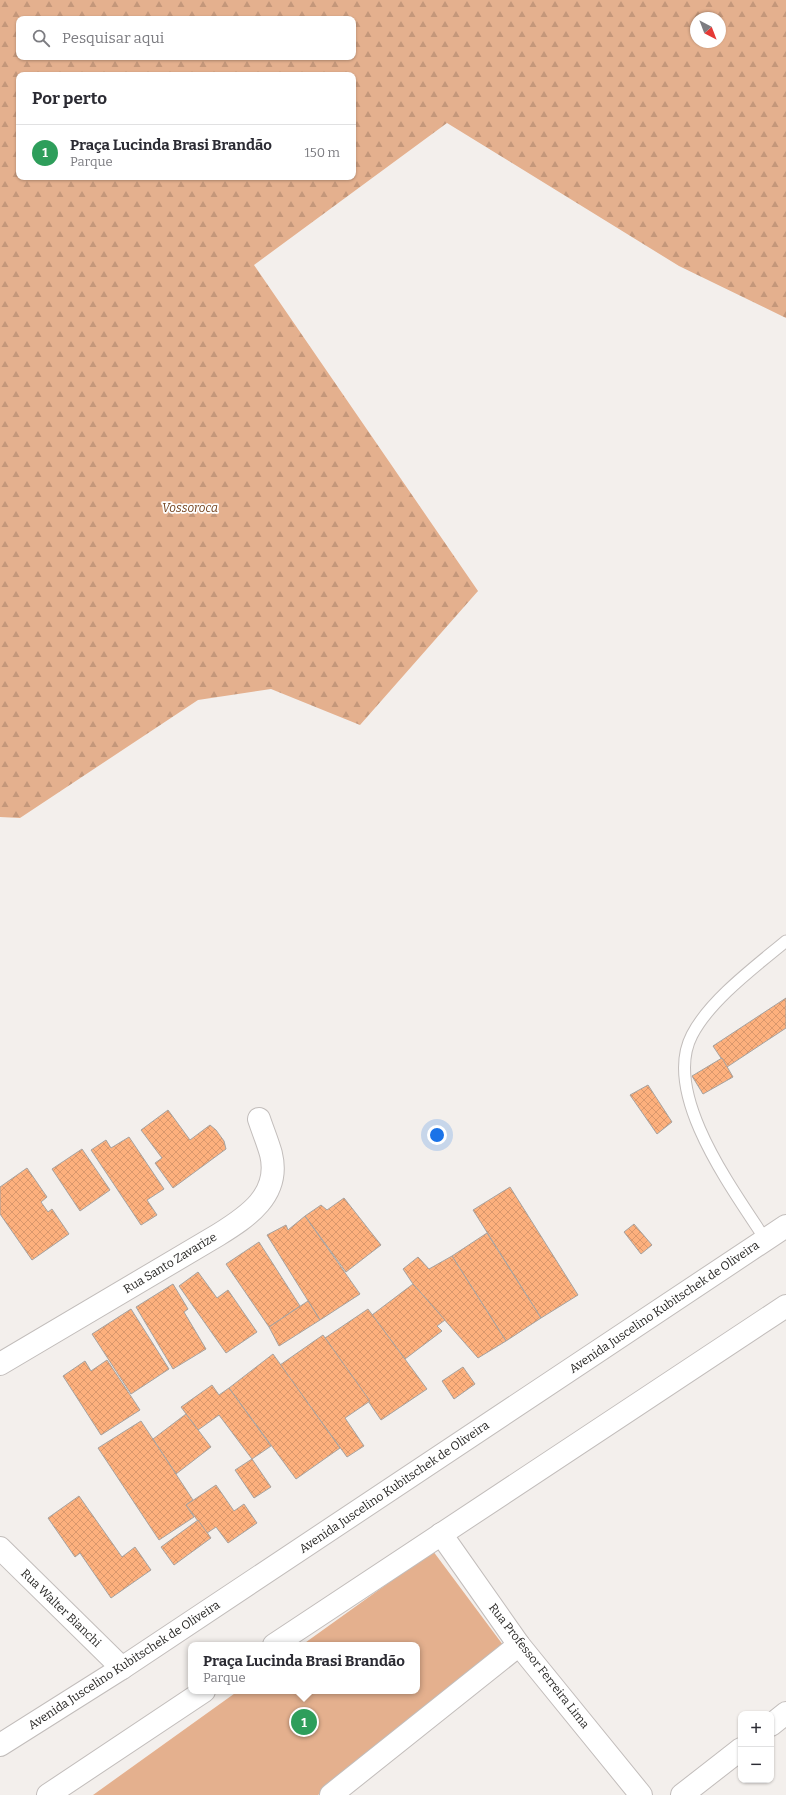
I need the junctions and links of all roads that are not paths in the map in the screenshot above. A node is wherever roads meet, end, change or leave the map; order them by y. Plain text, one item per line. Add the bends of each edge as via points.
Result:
1 (786, 941) edge
2 (259, 1119) dead end
3 (786, 1226) edge
4 (765, 1239) junction
5 (786, 1306) edge
6 (0, 1364) edge
7 (441, 1534) junction
8 (0, 1548) edge
9 (279, 1642) edge
10 (519, 1645) junction
11 (122, 1668) junction
12 (200, 1694) edge
13 (786, 1713) edge
14 (774, 1723) edge
15 (0, 1745) edge
16 (738, 1751) edge
17 (48, 1795) edge
18 (330, 1795) edge
19 (641, 1795) edge
20 (682, 1795) edge

1 - 4 lane via 708,1011 692,1036 684,1060 690,1103 700,1129 716,1163
2 - 6 main road, Rua Santo Zavarize via 272,1155 273,1173 269,1190 259,1205 238,1223
3 - 4 main road, Avenida Juscelino Kubitschek de Oliveira
4 - 11 main road, Avenida Juscelino Kubitschek de Oliveira
5 - 7 main road
7 - 9 main road
7 - 10 main road, Rua Professor Ferreira Lima
8 - 11 main road, Rua Walter Bianchi
10 - 18 main road
10 - 19 main road, Rua Professor Ferreira Lima
11 - 15 main road, Avenida Juscelino Kubitschek de Oliveira
12 - 17 main road
13 - 14 main road
16 - 20 main road

